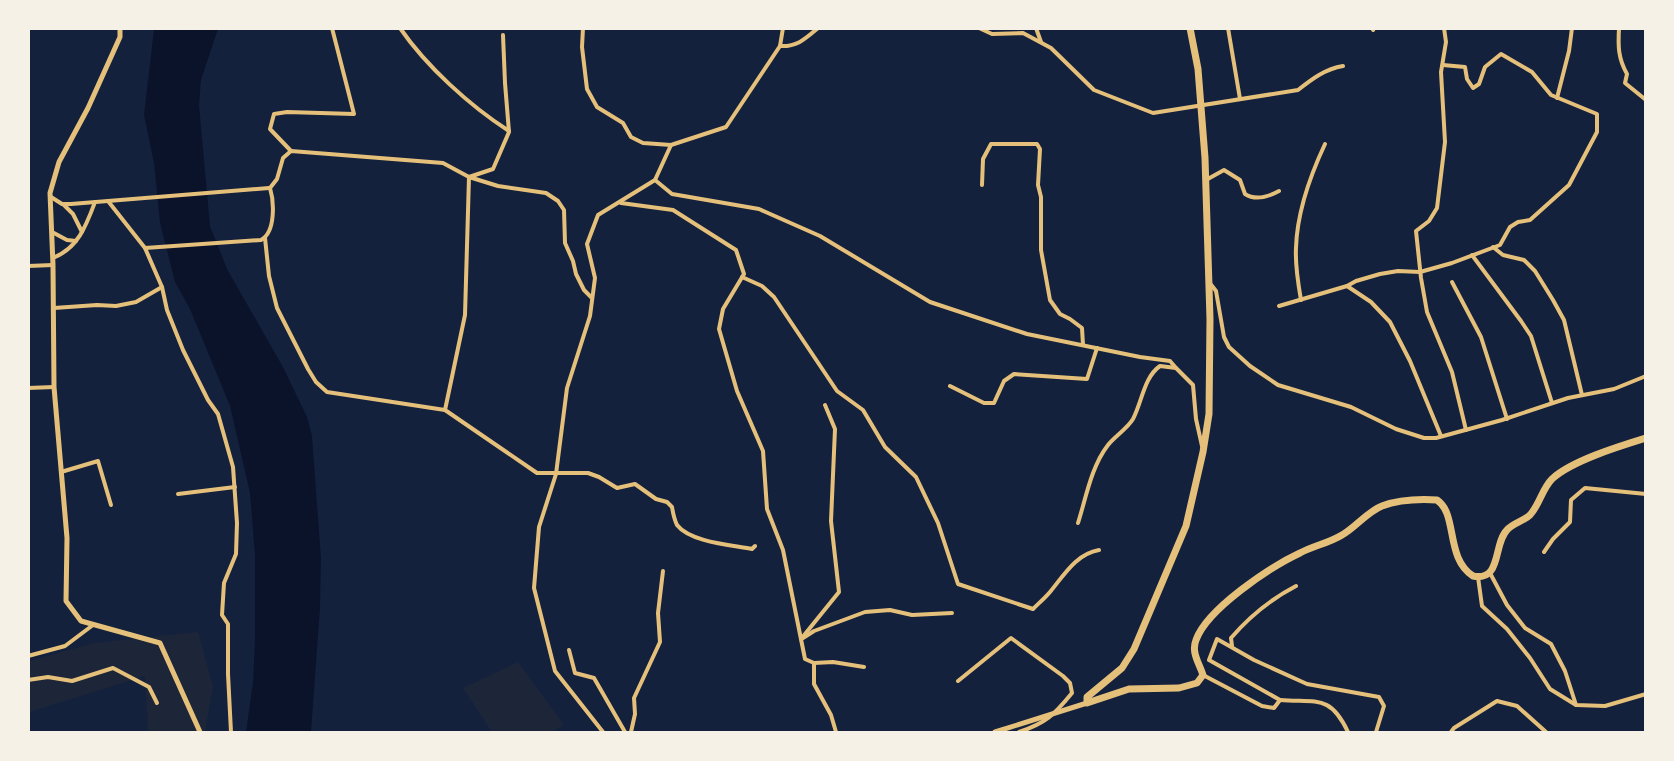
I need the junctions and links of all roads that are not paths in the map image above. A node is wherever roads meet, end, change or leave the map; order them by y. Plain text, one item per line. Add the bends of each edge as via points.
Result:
1 (120, 28) edge
2 (332, 28) edge
3 (400, 28) edge
4 (583, 28) edge
5 (783, 28) edge
6 (818, 28) edge
7 (979, 28) edge
8 (989, 28) edge
9 (1036, 28) edge
10 (1190, 28) edge
11 (1228, 28) edge
12 (1444, 28) edge
13 (1572, 28) edge
14 (1619, 28) edge
15 (992, 34) junction
16 (503, 35) dead end
17 (1041, 42) junction
18 (780, 46) junction
19 (1443, 65) junction
20 (1343, 66) dead end
21 (1557, 98) junction
22 (1240, 99) junction
23 (1646, 100) edge
24 (1201, 106) junction
25 (509, 132) junction
26 (1324, 144) dead end
27 (671, 145) junction
28 (291, 151) junction
29 (468, 177) junction
30 (655, 180) junction
31 (1205, 180) junction
32 (982, 185) dead end
33 (270, 188) junction
34 (1279, 191) dead end
35 (51, 197) junction
36 (108, 201) junction
37 (95, 202) junction
38 (620, 203) junction
39 (62, 204) junction
40 (51, 231) junction
41 (82, 232) junction
42 (265, 238) junction
43 (77, 241) junction
44 (1493, 247) junction
45 (146, 248) junction
46 (1472, 255) junction
47 (53, 261) junction
48 (28, 266) edge
49 (1420, 272) junction
50 (742, 277) junction
51 (1207, 279) junction
52 (1452, 282) dead end
53 (1347, 286) junction
54 (162, 287) junction
55 (592, 298) junction
56 (1300, 300) junction
57 (1279, 306) dead end
58 (54, 308) junction
59 (1083, 345) junction
60 (1097, 348) junction
61 (1176, 368) junction
62 (1646, 376) edge
63 (950, 386) dead end
64 (54, 387) junction
65 (28, 388) edge
66 (1581, 395) junction
67 (1552, 403) junction
68 (825, 405) dead end
69 (445, 410) junction
70 (1507, 418) junction
71 (1466, 430) junction
72 (1441, 436) junction
73 (1646, 438) edge
74 (1203, 452) junction
75 (60, 472) junction
76 (556, 474) junction
77 (235, 487) junction
78 (178, 494) dead end
79 (1646, 494) edge
80 (111, 505) dead end
81 (1078, 524) dead end
82 (755, 546) dead end
83 (1100, 550) dead end
84 (1544, 552) dead end
85 (663, 571) dead end
86 (1490, 573) junction
87 (1478, 577) junction
88 (1296, 586) dead end
89 (952, 613) dead end
90 (93, 625) junction
91 (801, 640) junction
92 (1232, 647) junction
93 (569, 650) dead end
94 (28, 656) edge
95 (814, 663) junction
96 (864, 667) dead end
97 (1203, 675) junction
98 (28, 680) edge
99 (958, 681) dead end
100 (1646, 694) edge
101 (1280, 700) junction
102 (157, 703) dead end
103 (1087, 704) junction
104 (1576, 705) junction
105 (1056, 712) junction
106 (200, 732) edge
107 (231, 732) edge
108 (603, 732) edge
109 (625, 732) edge
110 (631, 732) edge
111 (836, 732) edge
112 (995, 732) edge
113 (1018, 732) edge
114 (1348, 732) edge
115 (1376, 732) edge
116 (1451, 732) edge
117 (1546, 732) edge

1 - 35 main road via 120,37 88,108 55,171
2 - 28 street via 354,114 274,114 270,129
3 - 25 street via 414,48 484,115
4 - 27 street via 587,89 597,107 623,123 631,137 643,143
5 - 18 street
6 - 18 street via 792,46
7 - 15 street
8 - 15 street
9 - 17 street
10 - 24 highway
11 - 22 street
12 - 19 street
13 - 21 street
14 - 23 street via 1618,47 1627,74 1625,83
15 - 17 street via 1023,33
16 - 25 street
17 - 24 street via 1094,90 1113,98 1153,113
18 - 27 street via 726,127
19 - 21 street via 1465,67 1473,88 1479,84 1485,67 1501,54 1532,72
19 - 49 street via 1442,173 1437,208 1416,231
20 - 22 street via 1316,76 1298,90
21 - 44 street via 1597,114 1597,132 1569,185 1530,220 1510,227 1500,245
22 - 24 street
24 - 31 highway
25 - 29 street via 493,169
26 - 56 street via 1302,206 1296,247
27 - 30 street
28 - 29 street via 443,163
28 - 33 street via 283,158
29 - 55 street via 546,193 558,201 564,210 565,243 576,274
29 - 69 street via 465,315
30 - 38 street
30 - 59 street via 672,194 759,209 820,236 930,302 1027,334
31 - 34 street via 1224,170 1240,180 1245,194 1252,198
31 - 51 highway
32 - 59 street via 983,159 991,144 1036,144 1040,149 1041,250 1050,300 1060,314 1082,328
33 - 36 street
33 - 42 street via 274,210
35 - 39 street
35 - 40 main road
36 - 37 street
36 - 45 street
37 - 39 street
37 - 41 street
38 - 50 street via 674,210 735,250
38 - 55 street via 598,215 587,244 595,278
39 - 41 street via 73,214
40 - 43 street
40 - 47 main road
41 - 43 street
42 - 45 street
42 - 69 street via 277,308 316,382 327,392
43 - 47 street
44 - 46 street
44 - 66 street via 1503,255 1524,260 1553,300 1564,320
45 - 54 street
46 - 49 street
46 - 67 street via 1530,336
47 - 48 street
47 - 58 main road
49 - 53 street via 1398,271
49 - 71 street via 1427,312 1452,372
50 - 83 street via 774,297 837,391 863,410 885,447 916,477 938,523 958,584 1033,609 1067,569 1090,552
50 - 91 street via 723,309 719,329 737,391 763,451 767,509 783,550
51 - 72 street via 1216,291 1229,347 1278,385 1351,407 1424,438
51 - 74 highway via 1210,374
52 - 70 street via 1481,337
53 - 56 street
53 - 72 street via 1371,302 1390,322
54 - 58 street via 136,302 116,306
54 - 77 street via 183,350 220,421
55 - 76 street via 567,388
56 - 57 street
58 - 64 main road
59 - 60 street
60 - 61 street via 1170,361
60 - 63 street via 1087,379 1014,374 1004,381 994,403 984,403
61 - 74 street via 1193,385
61 - 81 street via 1160,366 1152,372 1132,420 1100,458
62 - 66 street via 1614,389
64 - 65 street
64 - 75 main road
66 - 67 street
67 - 70 street
68 - 91 street via 835,429 831,521 839,592
69 - 76 street via 537,472
70 - 71 street
71 - 72 street
73 - 86 highway via 1569,467 1551,480 1527,518 1508,529
74 - 103 highway via 1186,526 1134,649 1122,668 1087,697
75 - 80 street via 98,461
75 - 90 main road via 67,538 66,601 81,621
76 - 82 street via 588,473 617,488 635,484 667,502 678,526 689,534 707,542 752,549
76 - 108 street via 539,528 534,588 555,671
77 - 78 street
77 - 107 street via 236,554 224,583 222,615 228,624
79 - 84 street via 1585,488 1571,500 1570,522
85 - 110 street via 658,613 660,642 634,698
86 - 87 highway
86 - 104 street via 1507,605 1526,628 1551,644
87 - 97 highway via 1468,573 1460,560 1442,503 1425,499 1383,506 1342,535 1299,553 1229,599 1196,640 1196,658
87 - 104 street via 1482,606 1507,629 1550,689
88 - 92 street via 1244,622 1231,638
89 - 91 street via 865,612 814,631
90 - 94 street via 65,646
90 - 106 main road via 160,643
91 - 95 street via 805,658
92 - 101 street via 1217,639 1209,660
92 - 115 street via 1307,684 1379,697 1384,706
93 - 109 street via 575,673 594,678
95 - 96 street
95 - 111 street via 814,684
97 - 101 street via 1262,706 1274,708
97 - 103 highway via 1188,686 1129,689
98 - 102 street via 48,677 72,681 113,668 148,687
99 - 105 street via 1011,638 1070,683 1072,693
100 - 104 street via 1605,706
101 - 114 street via 1319,701 1335,709
103 - 105 main road
105 - 112 main road
105 - 113 street via 1040,726
116 - 117 street via 1497,701 1517,706

